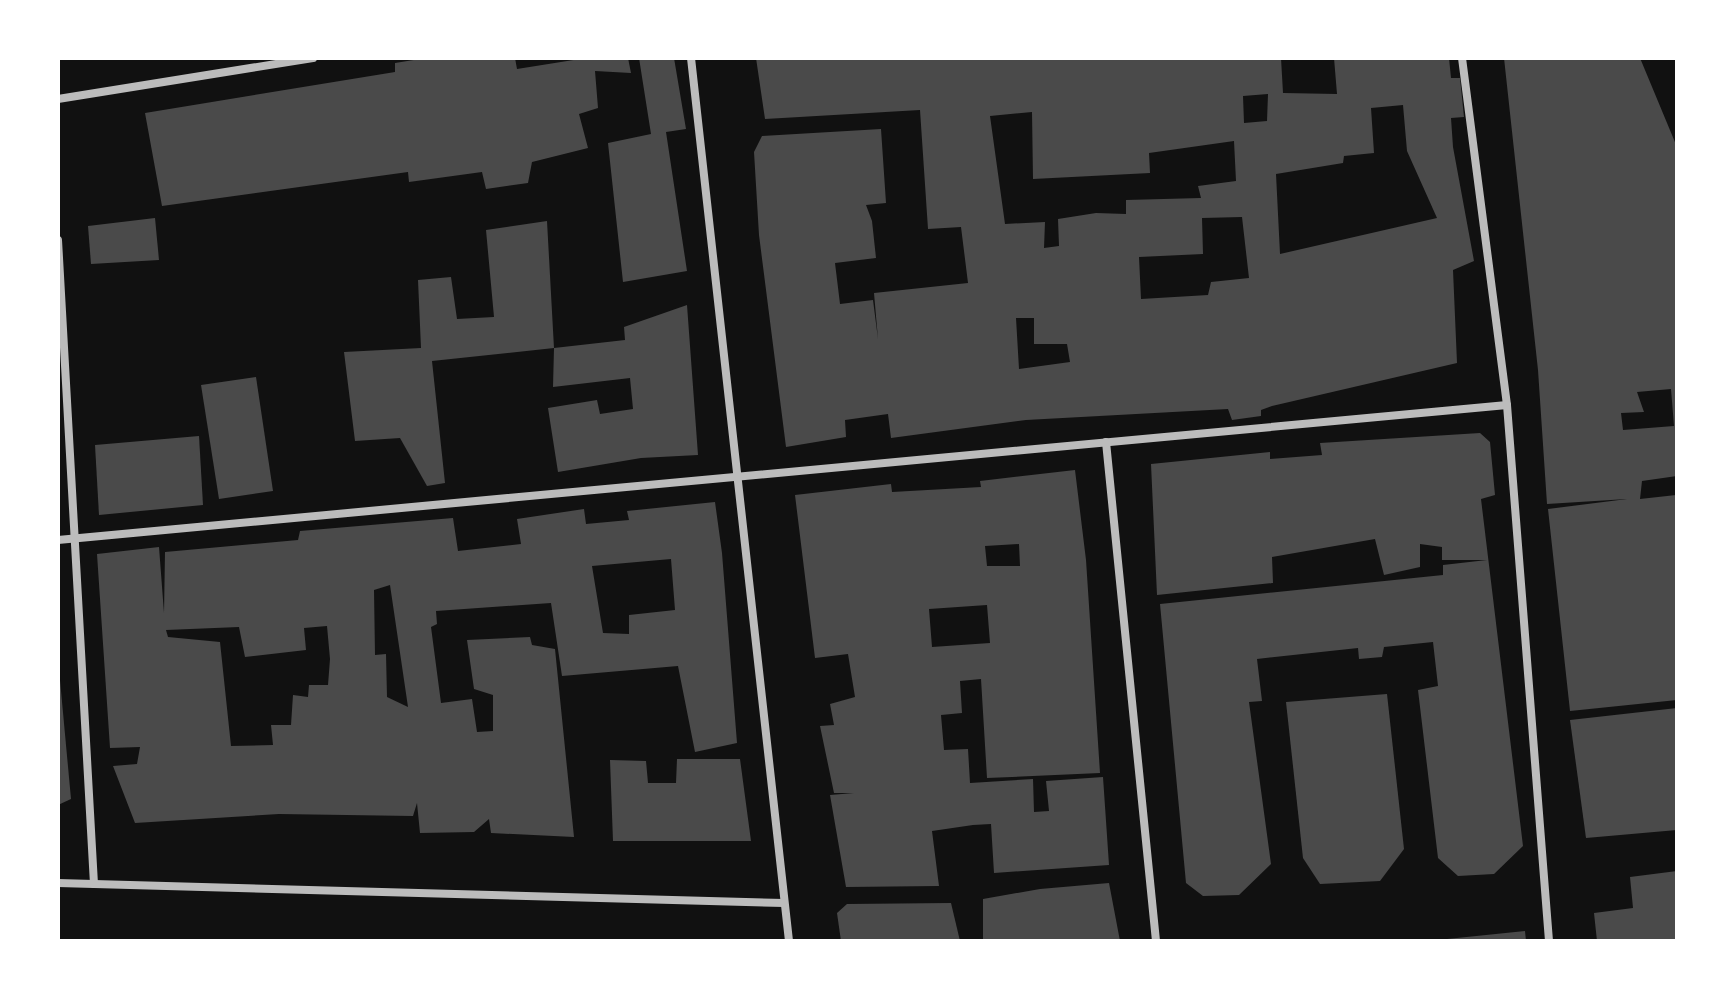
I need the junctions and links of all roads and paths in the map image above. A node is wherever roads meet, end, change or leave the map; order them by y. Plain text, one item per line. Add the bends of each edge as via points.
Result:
1 (313, 58) edge
2 (691, 58) edge
3 (1462, 58) edge
4 (58, 99) edge
5 (58, 240) edge
6 (1507, 405) junction
7 (1106, 442) junction
8 (737, 476) junction
9 (58, 540) edge
10 (75, 540) junction
11 (58, 883) edge
12 (94, 884) junction
13 (784, 903) junction
14 (789, 941) edge
15 (1156, 941) edge
16 (1549, 941) edge

1 - 4 street
2 - 8 street
3 - 6 street
5 - 10 street
6 - 7 street
6 - 16 street
7 - 8 street
7 - 15 street
8 - 10 street
8 - 13 street
9 - 10 street
10 - 12 street
11 - 12 street
12 - 13 street
13 - 14 street

